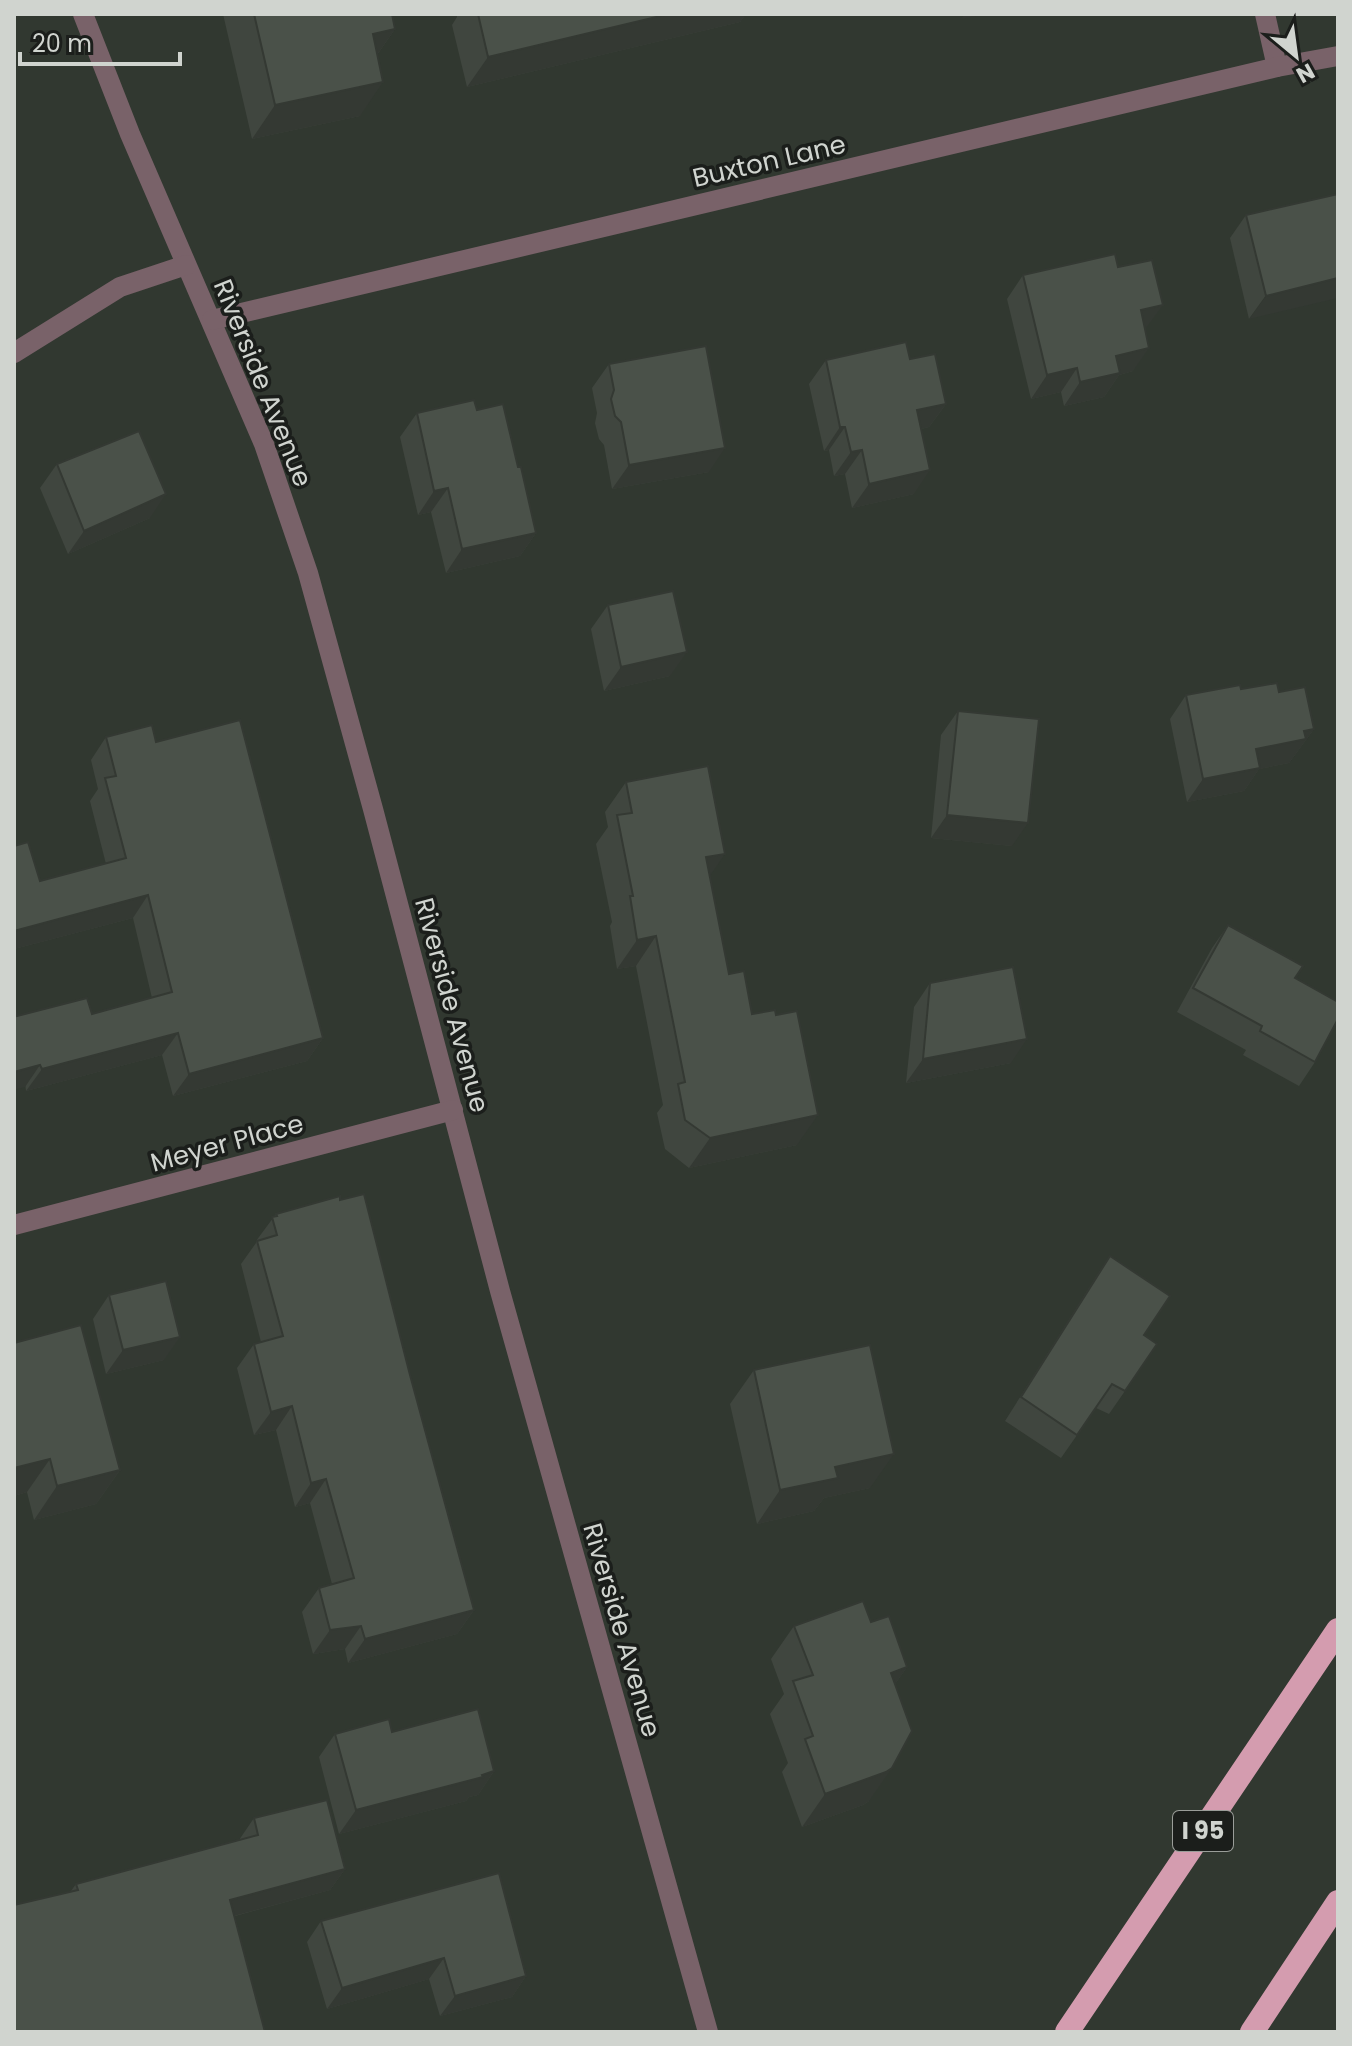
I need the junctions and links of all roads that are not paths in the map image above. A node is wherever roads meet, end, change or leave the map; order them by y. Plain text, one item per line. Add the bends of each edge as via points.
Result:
1 (83, 14) edge
2 (1265, 14) edge
3 (1338, 56) edge
4 (1277, 67) junction
5 (186, 265) junction
6 (212, 320) junction
7 (14, 353) edge
8 (453, 1110) junction
9 (14, 1225) edge
10 (1338, 1630) edge
11 (1338, 1902) edge
12 (708, 2032) edge
13 (1067, 2032) edge
14 (1252, 2032) edge

1 - 5 street, Riverside Avenue
2 - 4 street
3 - 4 street, Buxton Lane
4 - 6 street, Buxton Lane
5 - 6 street, Riverside Avenue
5 - 7 street via 120,287
6 - 8 street, Riverside Avenue via 264,444 308,573
8 - 9 street, Meyer Place
8 - 12 street, Riverside Avenue
10 - 13 highway, I 95
11 - 14 highway

